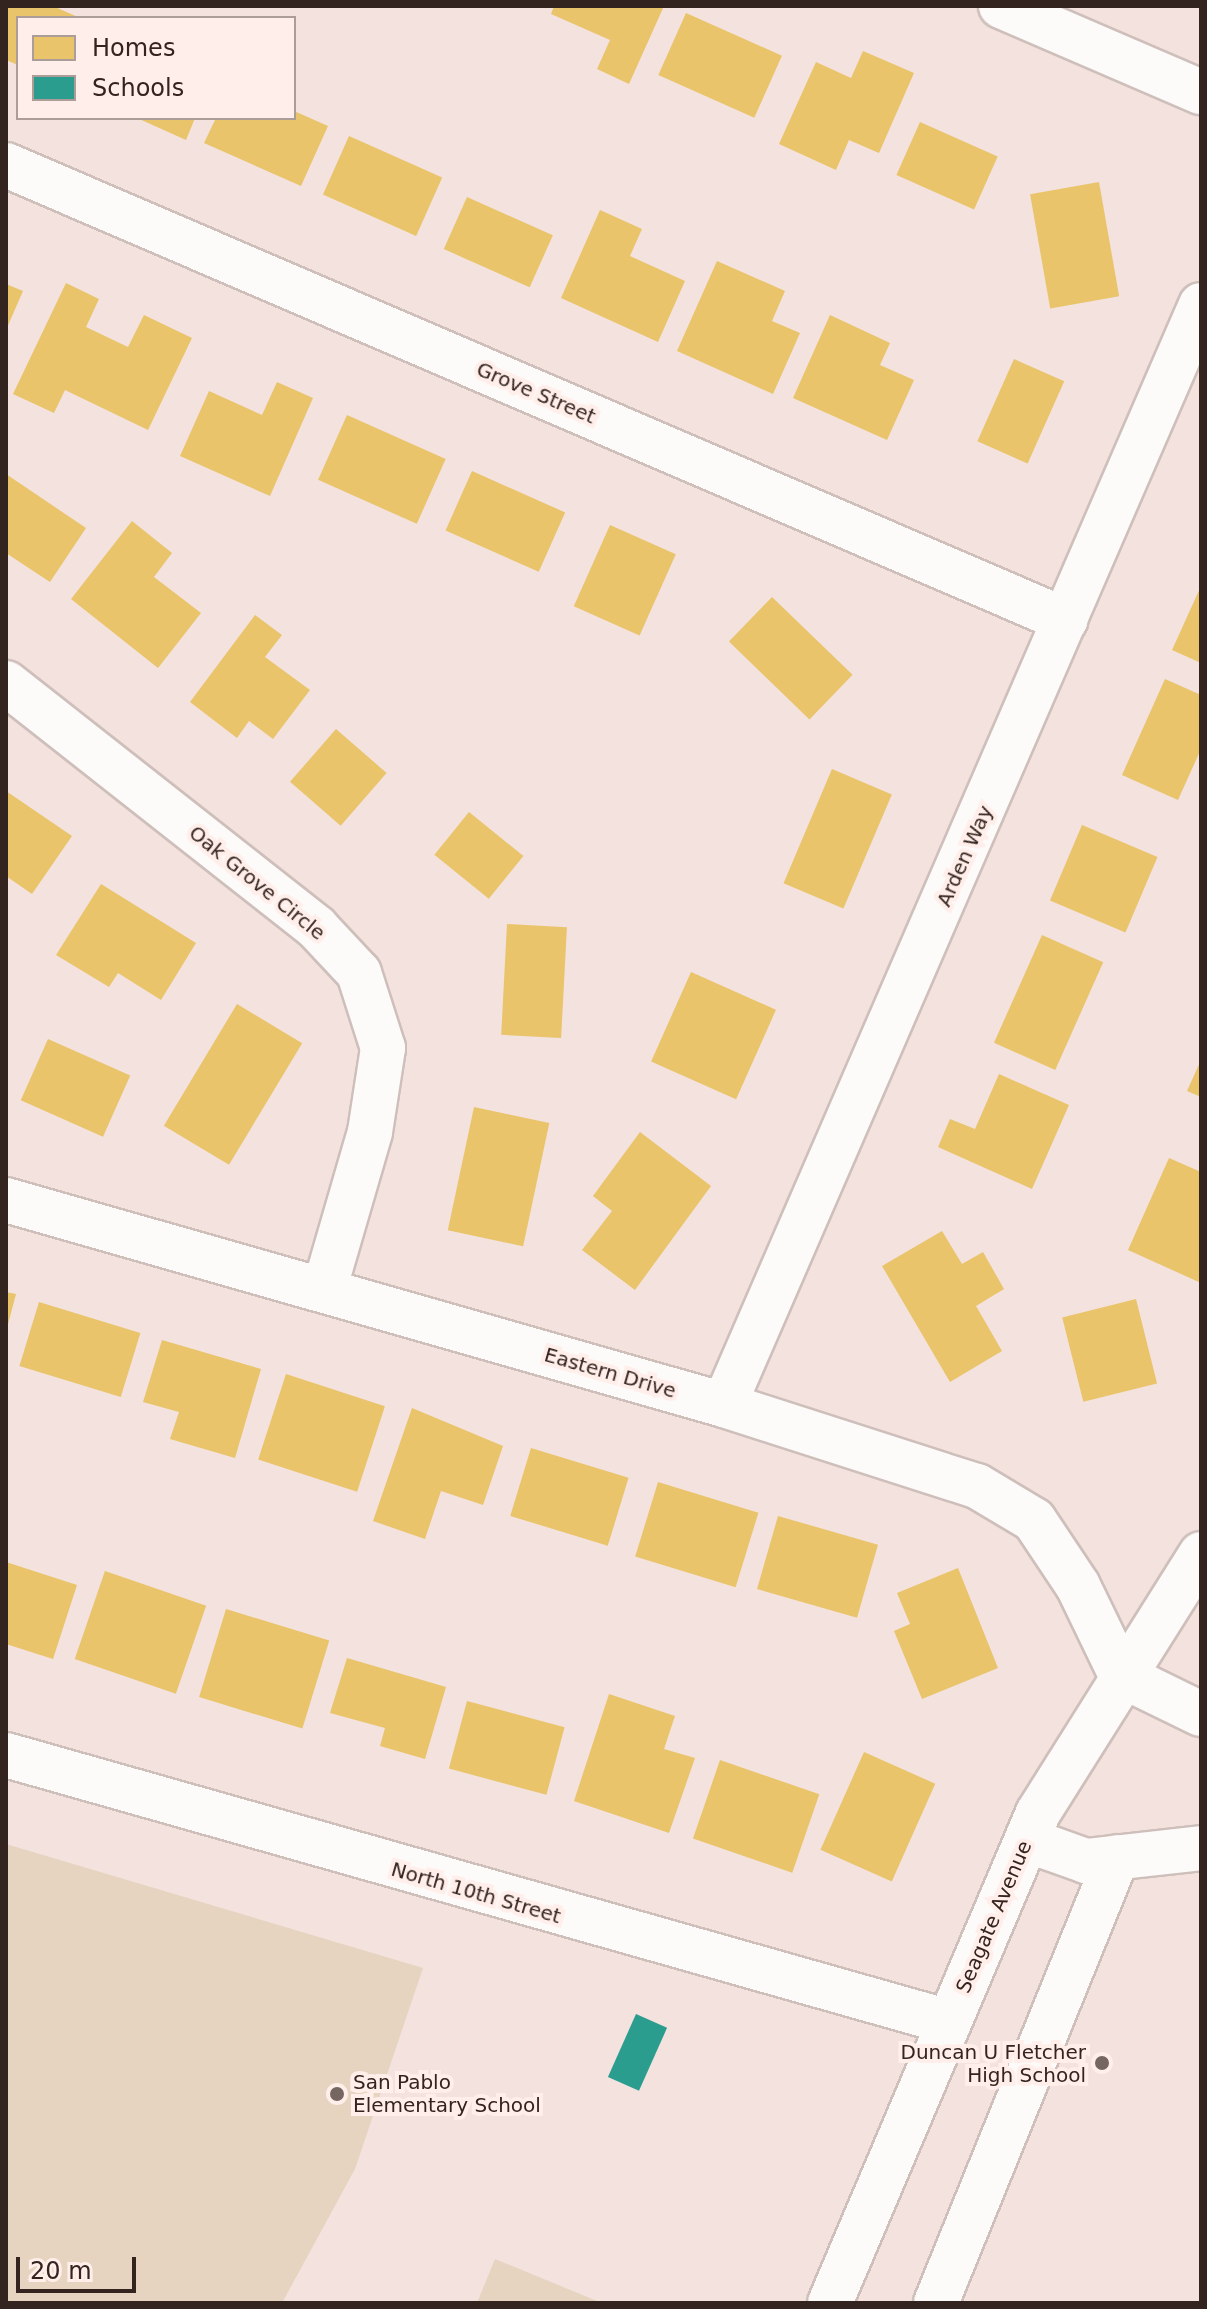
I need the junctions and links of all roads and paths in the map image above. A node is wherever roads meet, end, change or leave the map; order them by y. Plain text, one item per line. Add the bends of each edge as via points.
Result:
1 (1001, 6) edge
2 (1201, 92) edge
3 (6, 165) edge
4 (1201, 305) edge
5 (1065, 620) junction
6 (6, 683) edge
7 (6, 1200) edge
8 (324, 1290) junction
9 (724, 1405) junction
10 (1201, 1554) edge
11 (1121, 1675) junction
12 (1201, 1714) edge
13 (6, 1755) edge
14 (1027, 1840) junction
15 (1201, 1848) edge
16 (1117, 1857) junction
17 (949, 2022) junction
18 (830, 2303) edge
19 (936, 2303) edge

1 - 2 street
3 - 5 street, Grove Street
4 - 5 street, Arden Way
5 - 9 street, Arden Way
6 - 8 street, Oak Grove Circle via 316,927 359,973 383,1048 370,1132
7 - 8 street, Eastern Drive
8 - 9 street, Eastern Drive
9 - 11 street, Eastern Drive via 962,1480 1034,1520 1078,1586
10 - 11 street, Seagate Avenue
11 - 12 street
11 - 14 street, Seagate Avenue
13 - 17 street, North 10th Street
14 - 16 street via 1086,1861
14 - 17 street, Seagate Avenue
15 - 16 street
16 - 19 street
17 - 18 street, Seagate Avenue

